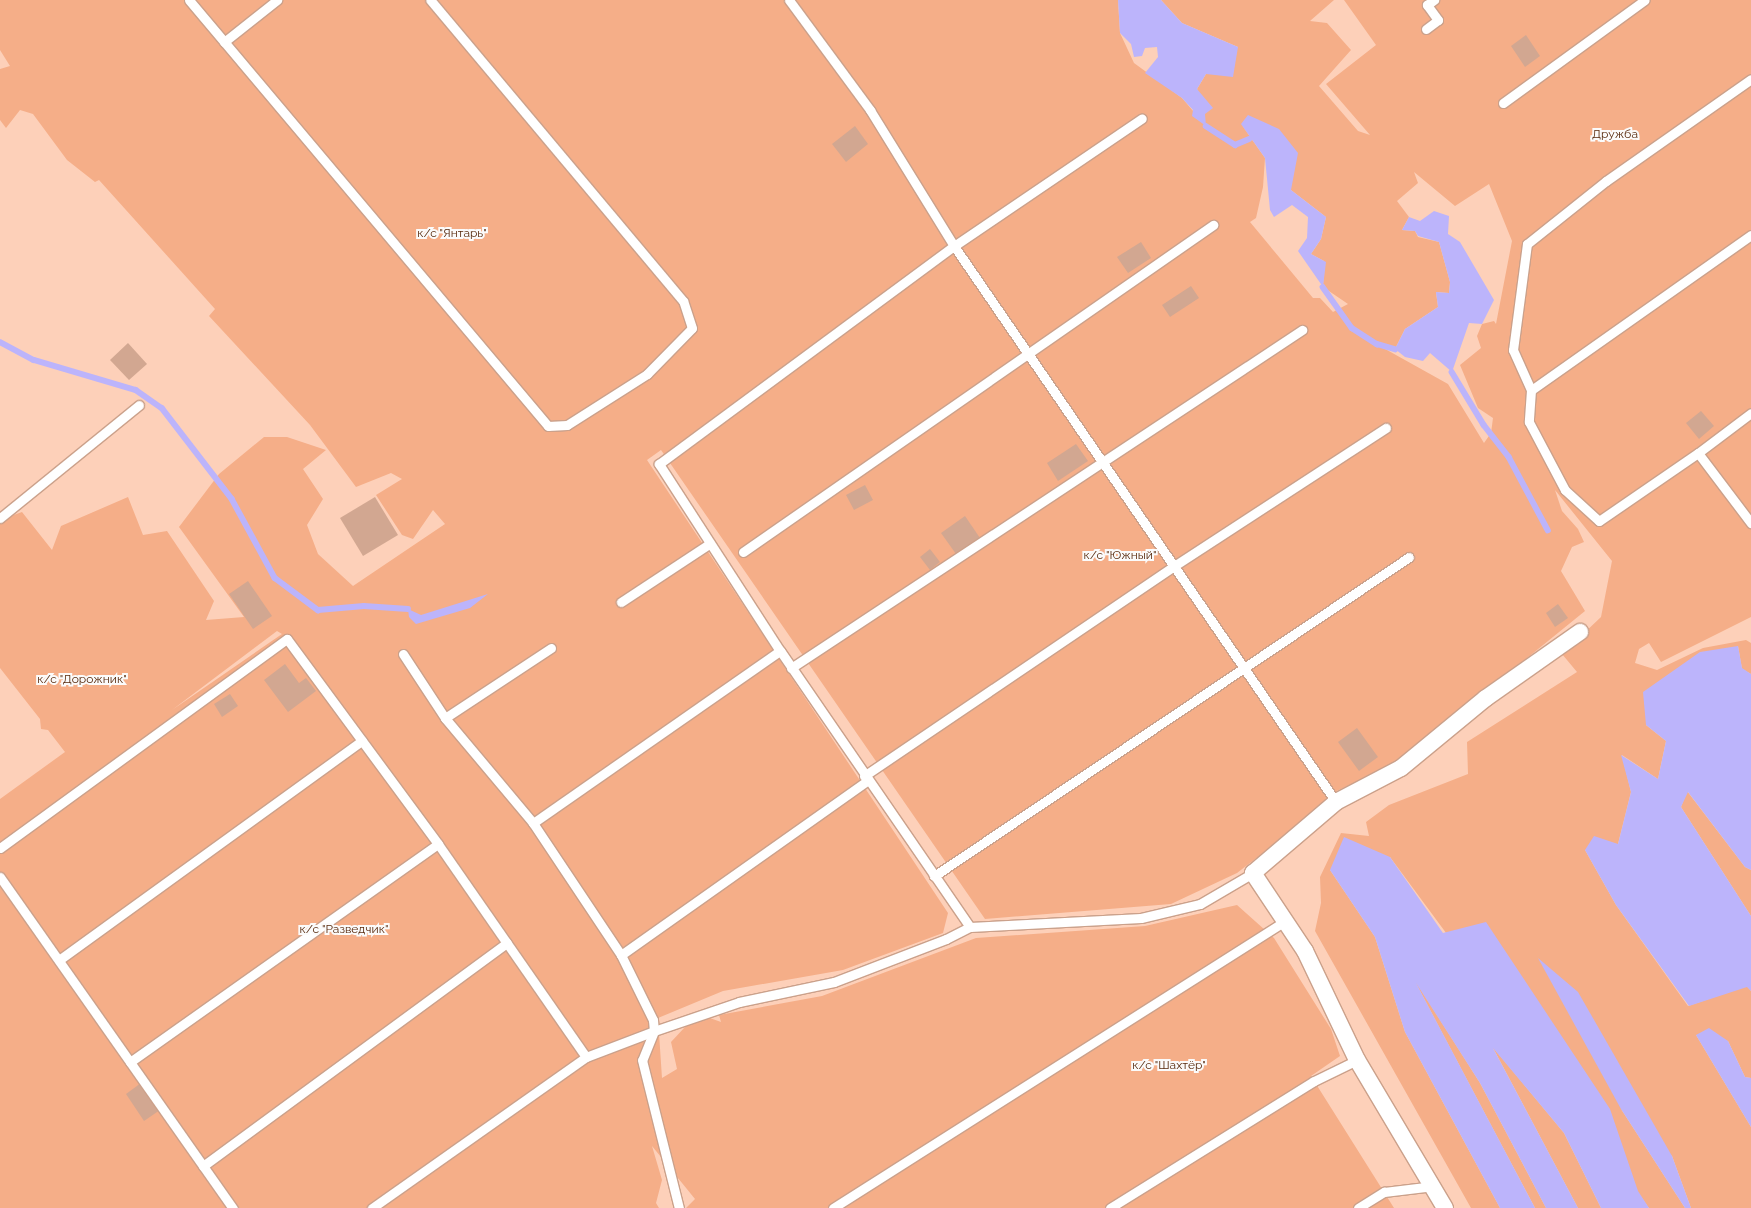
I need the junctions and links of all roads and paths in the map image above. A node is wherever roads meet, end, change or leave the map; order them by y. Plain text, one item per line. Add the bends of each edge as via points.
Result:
1 (189, 0) edge
2 (277, 0) edge
3 (430, 0) edge
4 (789, 0) edge
5 (1434, 0) edge
6 (1645, 0) edge
7 (1426, 29) dead end
8 (224, 42) junction
9 (1751, 79) edge
10 (1503, 103) dead end
11 (1142, 118) dead end
12 (1213, 225) dead end
13 (1751, 235) edge
14 (954, 246) junction
15 (1302, 330) dead end
16 (1027, 353) junction
17 (1530, 390) junction
18 (139, 406) dead end
19 (1751, 413) edge
20 (1386, 428) dead end
21 (1698, 453) junction
22 (1103, 464) junction
23 (0, 518) edge
24 (1751, 523) edge
25 (709, 544) junction
26 (743, 552) dead end
27 (1409, 557) dead end
28 (1174, 566) junction
29 (621, 602) dead end
30 (1580, 632) dead end
31 (551, 648) dead end
32 (780, 651) junction
33 (403, 654) dead end
34 (791, 668) junction
35 (1244, 668) junction
36 (445, 718) junction
37 (362, 741) junction
38 (866, 778) junction
39 (1336, 802) junction
40 (533, 823) junction
41 (438, 844) junction
42 (0, 848) edge
43 (1253, 873) junction
44 (934, 876) junction
45 (0, 877) edge
46 (1285, 922) junction
47 (970, 927) junction
48 (507, 943) junction
49 (621, 955) junction
50 (59, 960) junction
51 (654, 1031) junction
52 (586, 1057) junction
53 (1357, 1060) junction
54 (130, 1062) junction
55 (203, 1166) junction
56 (1434, 1186) junction
57 (674, 1206) edge
58 (233, 1208) edge
59 (372, 1208) edge
60 (833, 1208) edge
61 (1110, 1208) edge
62 (1358, 1208) edge
63 (1445, 1208) edge

1 - 8 lane
2 - 8 lane
3 - 8 lane via 683,301 692,328 647,374 568,425 548,426
4 - 14 lane via 870,110
5 - 7 lane via 1427,5 1438,20
6 - 10 lane
9 - 17 lane via 1606,181 1527,244 1513,350
11 - 14 lane
12 - 16 lane
13 - 17 lane
14 - 16 lane
14 - 25 lane via 659,464
15 - 22 lane
16 - 22 lane
16 - 26 lane
17 - 21 lane via 1529,422 1566,490 1599,521
18 - 23 lane
19 - 21 lane
20 - 28 lane
21 - 24 lane
22 - 28 lane
22 - 34 lane
25 - 29 lane
25 - 32 lane
27 - 35 lane
28 - 35 lane
28 - 38 lane
30 - 39 street via 1486,698 1401,768
31 - 36 lane
32 - 34 lane
32 - 40 lane
33 - 36 lane
34 - 38 lane
35 - 39 lane
35 - 44 lane
36 - 40 lane
37 - 41 lane
37 - 42 lane via 287,639
37 - 50 lane
38 - 44 lane
38 - 49 lane
39 - 43 street
40 - 49 lane
41 - 48 lane
41 - 54 lane
43 - 46 street
43 - 47 lane via 1200,904 1141,918
44 - 47 lane
45 - 50 lane
46 - 53 street via 1305,951
46 - 60 lane
47 - 51 lane via 834,982 739,1002
48 - 52 lane
48 - 55 lane
49 - 51 lane via 653,1020
50 - 54 lane
51 - 52 lane
51 - 57 lane via 642,1060
52 - 59 lane
53 - 56 street
53 - 61 lane via 1314,1081
54 - 55 lane
55 - 58 lane
56 - 62 lane via 1384,1192
56 - 63 street

